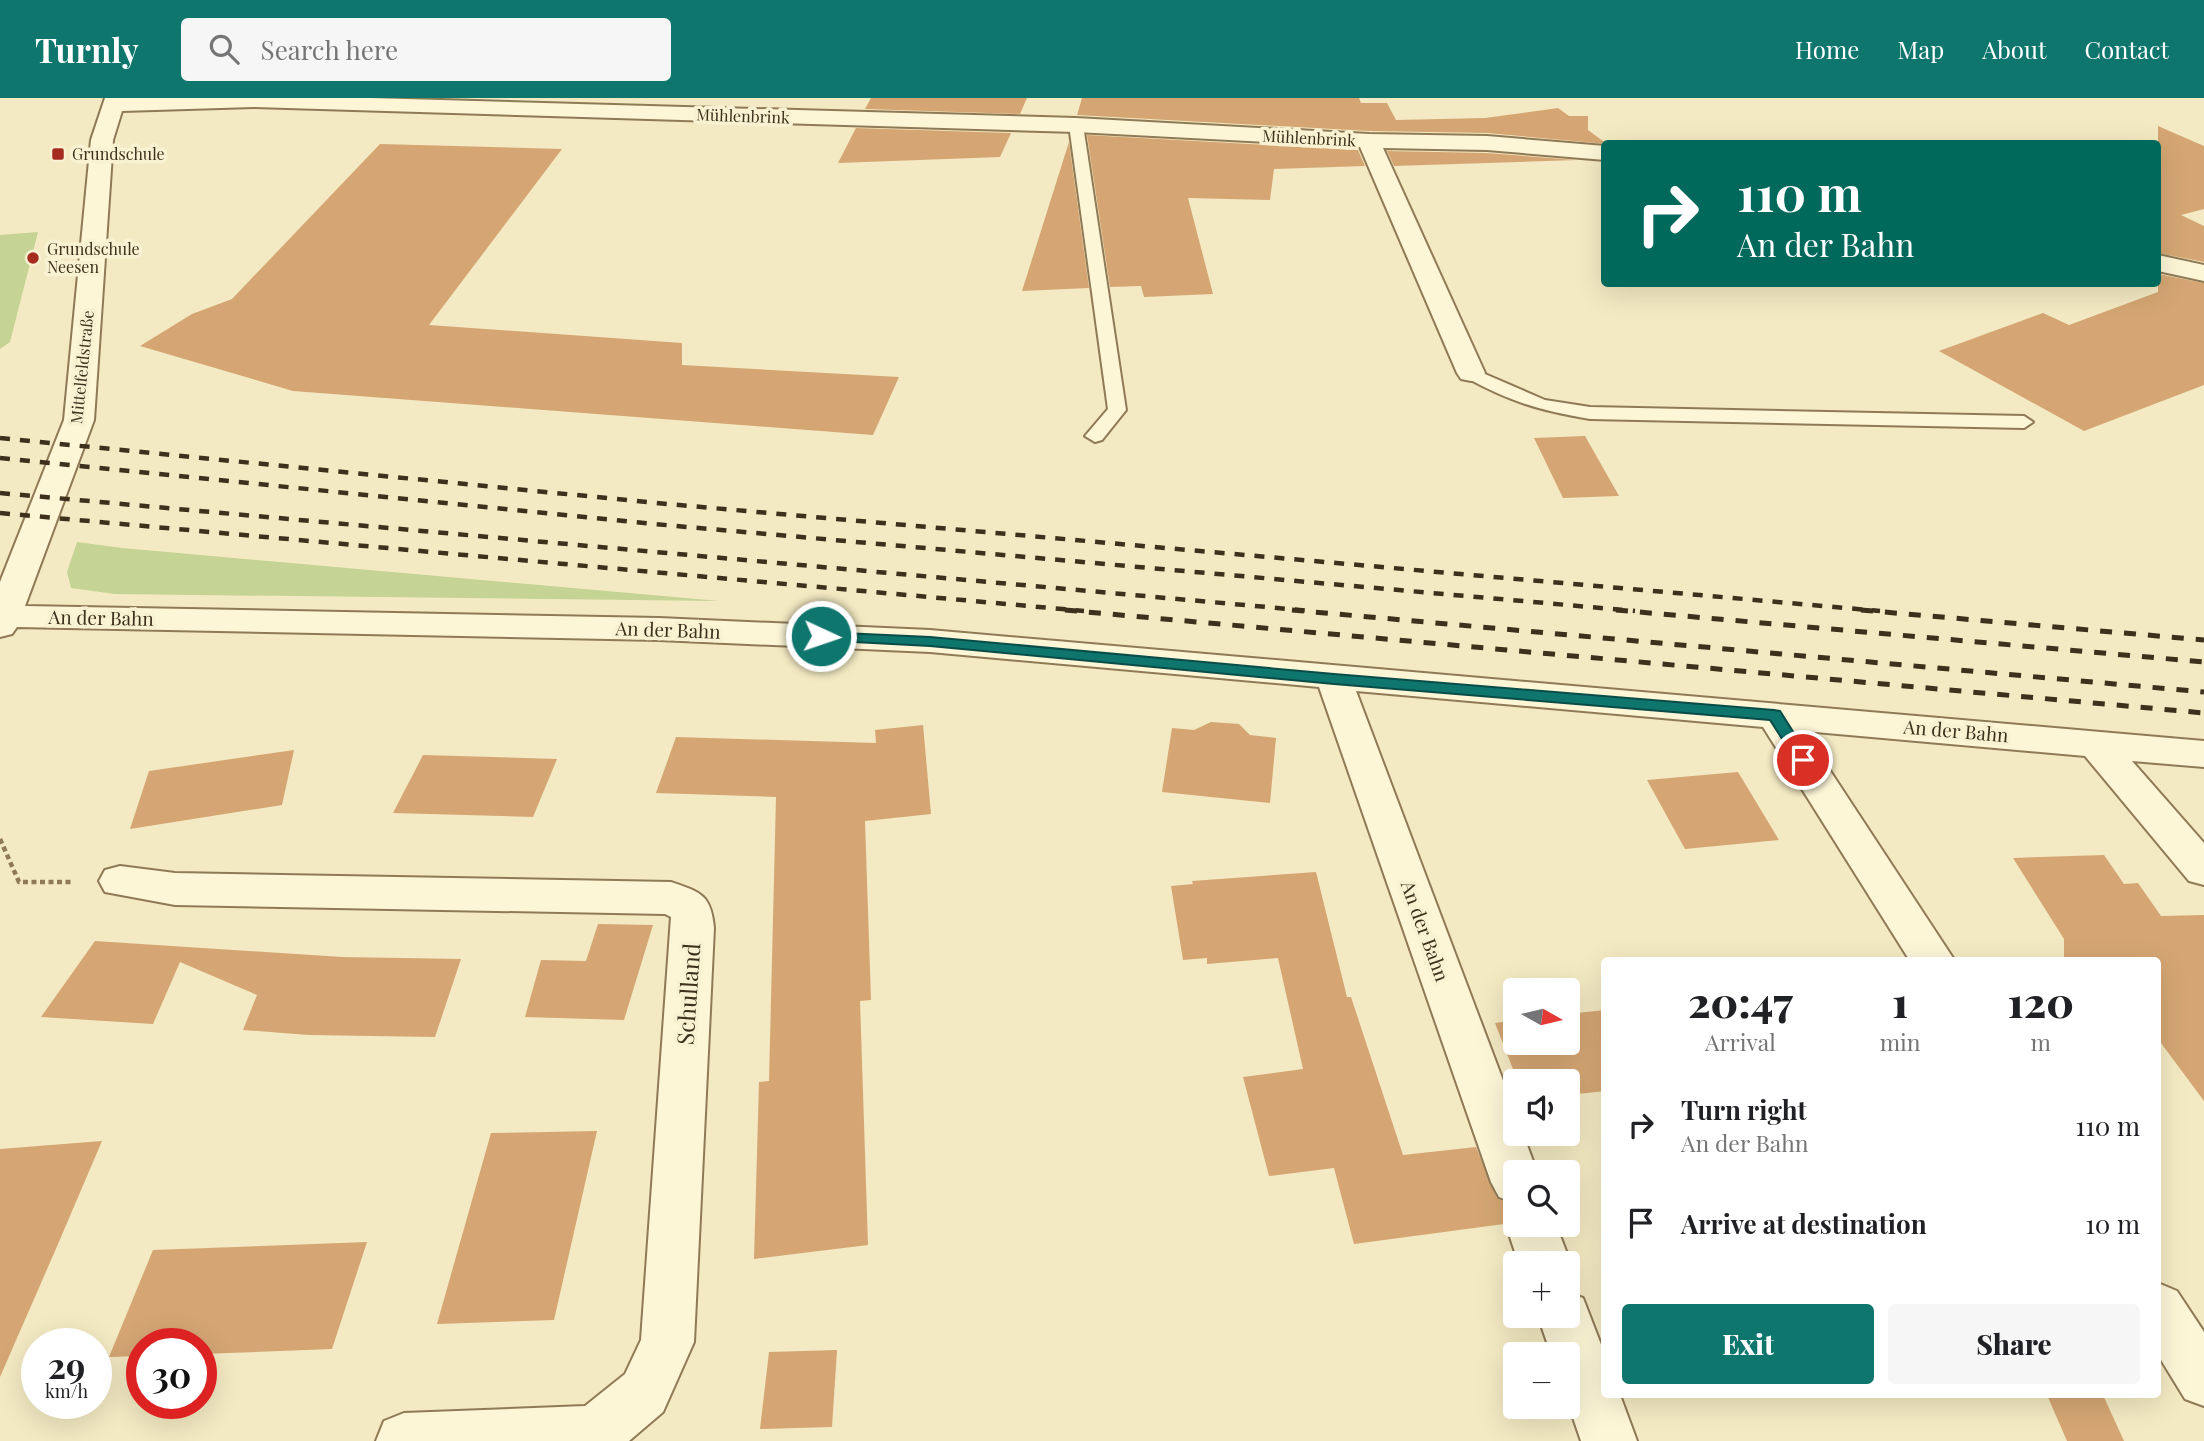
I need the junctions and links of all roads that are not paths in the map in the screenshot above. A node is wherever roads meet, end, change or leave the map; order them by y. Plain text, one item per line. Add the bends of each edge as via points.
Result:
1 (116, 101) edge
2 (1076, 125) junction
3 (1370, 141) junction
4 (1601, 153) edge
5 (2161, 265) edge
6 (2204, 273) edge
7 (1471, 373) joint
8 (2024, 422) dead end
9 (1095, 436) dead end
10 (1, 620) edge
11 (1334, 679) junction
12 (1774, 715) junction
13 (2096, 744) junction
14 (2204, 754) edge
15 (2204, 870) edge
16 (120, 881) road end
17 (1930, 957) edge
18 (1508, 1160) edge
19 (2161, 1313) edge
20 (1568, 1328) edge
21 (2204, 1380) edge
22 (404, 1441) edge
23 (1609, 1441) edge

1 - 2 street, Mühlenbrink
1 - 10 street, Mittelfeldstraße via 102,140 79,420
2 - 3 street, Mühlenbrink
2 - 9 lane via 1117,410
3 - 4 street, Mühlenbrink via 1487,143
3 - 7 street, Mühlenbrink
5 - 6 street
7 - 8 lane via 1541,405 1590,413
10 - 11 street, An der Bahn via 673,629 930,641
11 - 12 street, An der Bahn
11 - 18 street, An der Bahn
12 - 13 street, An der Bahn
12 - 17 street
13 - 14 street, An der Bahn
13 - 15 street
16 - 22 street, Schulland via 175,889 671,898 691,908 667,1342 644,1393 594,1433
19 - 21 street
20 - 23 street

